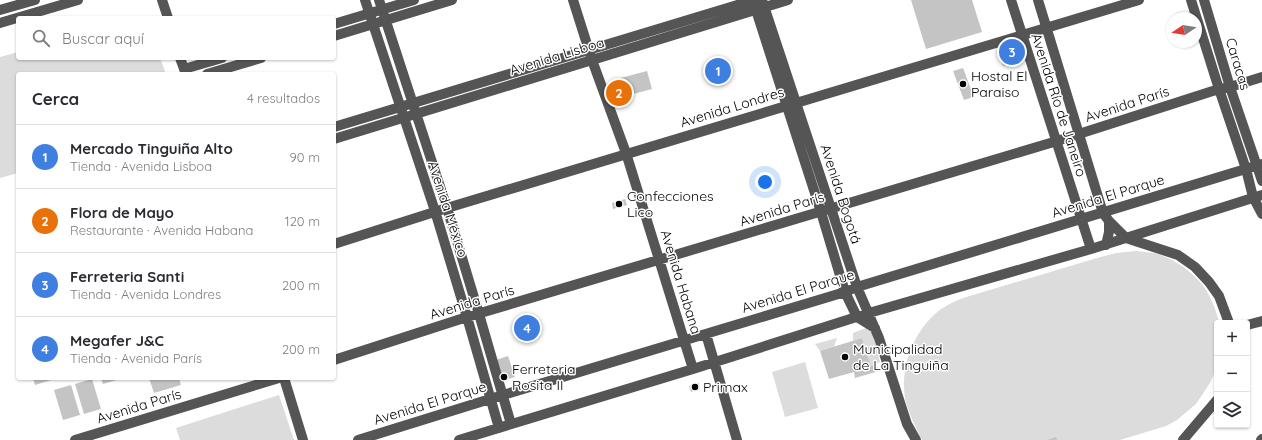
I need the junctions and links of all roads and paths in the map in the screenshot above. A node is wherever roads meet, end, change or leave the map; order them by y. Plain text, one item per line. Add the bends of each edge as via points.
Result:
1 (35, 0) edge
2 (78, 0) edge
3 (162, 0) edge
4 (365, 0) edge
5 (414, 0) edge
6 (452, 0) edge
7 (573, 0) edge
8 (788, 0) edge
9 (1011, 0) edge
10 (1038, 0) edge
11 (1138, 0) edge
12 (1191, 0) edge
13 (1204, 0) edge
14 (757, 3) edge
15 (380, 5) edge
16 (0, 10) edge
17 (369, 14) junction
18 (21, 16) edge
19 (167, 16) edge
20 (16, 17) edge
21 (385, 20) junction
22 (0, 22) edge
23 (336, 23) edge
24 (373, 24) junction
25 (1046, 27) junction
26 (336, 35) edge
27 (1022, 35) junction
28 (591, 55) junction
29 (181, 60) edge
30 (217, 60) edge
31 (254, 60) edge
32 (185, 72) edge
33 (214, 72) edge
34 (1262, 77) edge
35 (1230, 87) junction
36 (1219, 89) junction
37 (412, 103) junction
38 (791, 103) junction
39 (400, 107) junction
40 (415, 114) junction
41 (403, 118) junction
42 (336, 126) edge
43 (1078, 134) junction
44 (336, 138) edge
45 (1057, 141) junction
46 (626, 153) junction
47 (1260, 164) edge
48 (1246, 169) junction
49 (1262, 181) edge
50 (1258, 196) edge
51 (447, 208) junction
52 (826, 210) junction
53 (435, 211) junction
54 (1103, 213) junction
55 (1262, 214) edge
56 (1081, 219) junction
57 (1109, 221) junction
58 (1157, 228) junction
59 (1126, 238) junction
60 (336, 243) edge
61 (1106, 245) junction
62 (1091, 249) junction
63 (1158, 249) junction
64 (660, 260) junction
65 (857, 287) junction
66 (844, 288) junction
67 (869, 313) junction
68 (479, 314) junction
69 (467, 317) junction
70 (857, 317) junction
71 (1228, 320) edge
72 (1262, 321) edge
73 (1250, 324) edge
74 (875, 328) junction
75 (706, 334) junction
76 (685, 340) junction
77 (336, 359) edge
78 (714, 362) junction
79 (693, 369) junction
80 (272, 380) edge
81 (285, 380) edge
82 (503, 395) junction
83 (490, 399) junction
84 (1214, 404) edge
85 (511, 424) junction
86 (499, 428) junction
87 (1188, 438) edge
88 (75, 440) edge
89 (304, 440) edge
90 (358, 440) edge
91 (459, 440) edge
92 (737, 440) edge
93 (916, 440) edge

1 - 16 street
2 - 18 street
3 - 19 street
4 - 17 street, Avenida México
5 - 15 street
6 - 21 street
7 - 28 street, Avenida Habana
8 - 14 street, Avenida Lisboa
9 - 27 street, Avenida Río de Janeiro
10 - 25 street, Avenida Río de Janeiro
11 - 25 street, Avenida Londres
12 - 36 street
13 - 35 street, Caracas
14 - 28 street, Avenida Lisboa
14 - 38 street, Avenida Bogotá
15 - 17 street
15 - 21 street, Avenida México
17 - 23 street
17 - 24 street, Avenida México
20 - 22 street
21 - 24 street
21 - 37 street, Avenida México
24 - 26 street
24 - 39 street, Avenida México
25 - 27 street, Avenida Londres
25 - 43 street, Avenida Río de Janeiro
27 - 38 street, Avenida Londres
27 - 45 street, Avenida Río de Janeiro
28 - 37 street, Avenida Lisboa
28 - 40 street, Avenida Lisboa
28 - 46 street, Avenida Habana
29 - 32 street
30 - 32 street
31 - 33 street
34 - 35 street, Avenida París
35 - 36 street, Avenida París
35 - 47 street, Caracas
36 - 43 street, Avenida París
36 - 48 street
37 - 39 street, Avenida Lisboa
37 - 40 street, Avenida México
38 - 46 street, Avenida Londres
38 - 52 street, Avenida Bogotá
39 - 41 street, Avenida México
39 - 42 street, Avenida Lisboa
40 - 41 street, Avenida Lisboa
40 - 51 street, Avenida México
41 - 44 street, Avenida Lisboa
41 - 53 street, Avenida México
43 - 45 street, Avenida París
43 - 54 street, Avenida Río de Janeiro
45 - 52 street, Avenida París
45 - 56 street, Avenida Río de Janeiro
46 - 51 street, Avenida Londres
46 - 64 street, Avenida Habana
47 - 48 street, Avenida El Parque
47 - 49 street, Caracas
48 - 50 street
48 - 54 street, Avenida El Parque
50 - 55 street
50 - 58 street
51 - 53 street, Avenida Londres
51 - 68 street, Avenida México
52 - 64 street, Avenida París
52 - 65 street, Avenida Bogotá
52 - 66 street, Avenida Bogotá
53 - 60 street, Avenida Londres
53 - 69 street, Avenida México
54 - 56 street, Avenida El Parque
54 - 57 street, Avenida Río de Janeiro
56 - 62 street, Avenida Río de Janeiro
56 - 65 street, Avenida El Parque
57 - 59 street, Avenida Río de Janeiro
57 - 61 street
58 - 59 street
58 - 63 street via 1154,234
59 - 61 street
59 - 63 street
61 - 62 street
62 - 67 street
63 - 71 street via 1178,255 1209,282 1219,296
64 - 68 street, Avenida París
64 - 76 street, Avenida Habana
65 - 66 street, Avenida El Parque
65 - 67 street, Avenida Bogotá
66 - 70 street, Avenida Bogotá
66 - 75 street, Avenida El Parque
67 - 70 street
67 - 74 street, Avenida Bogotá
68 - 69 street, Avenida París
68 - 82 street, Avenida México
69 - 77 street, Avenida París
69 - 83 street, Avenida México
70 - 74 street
70 - 78 street
72 - 73 street
74 - 93 street, Avenida Bogotá via 907,424
75 - 76 street, Avenida El Parque
75 - 78 street
76 - 79 street, Avenida Habana
76 - 82 street, Avenida El Parque
78 - 79 street
78 - 92 street
79 - 85 street
80 - 88 street, Avenida París
81 - 89 street
82 - 83 street, Avenida El Parque
82 - 85 street, Avenida México
83 - 86 street, Avenida México
83 - 90 street, Avenida El Parque
84 - 87 street
85 - 86 street
86 - 91 street

